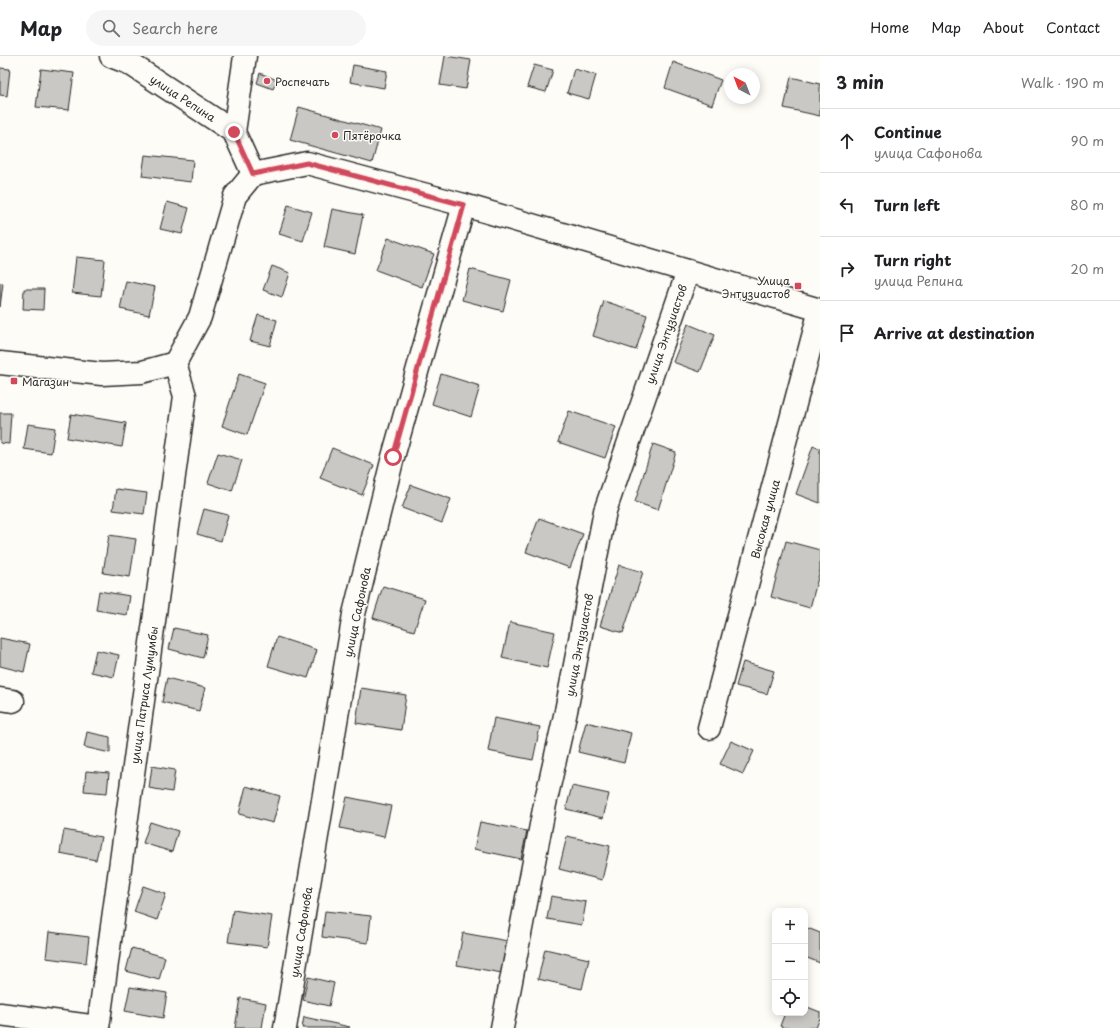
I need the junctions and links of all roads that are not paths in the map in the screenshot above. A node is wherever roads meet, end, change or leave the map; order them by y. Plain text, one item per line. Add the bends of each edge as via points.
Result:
1 (111, 56) edge
2 (246, 56) edge
3 (234, 132) junction
4 (253, 174) junction
5 (464, 205) junction
6 (688, 271) junction
7 (820, 310) edge
8 (0, 363) edge
9 (175, 363) junction
10 (709, 728) dead end
11 (0, 1014) edge
12 (98, 1027) edge
13 (285, 1028) edge
14 (502, 1028) edge

1 - 3 street, улица Репина via 129,64
2 - 3 street
3 - 4 street
4 - 5 street via 307,163
4 - 9 street via 235,196 200,317
5 - 6 street
5 - 13 street, улица Сафонова via 393,457 354,614
6 - 7 street
6 - 14 street, улица Энтузиастов via 605,511
7 - 10 street, Высокая улица
8 - 9 street via 102,374 142,372
9 - 12 street, улица Патриса Лумумбы via 185,396
11 - 12 street

